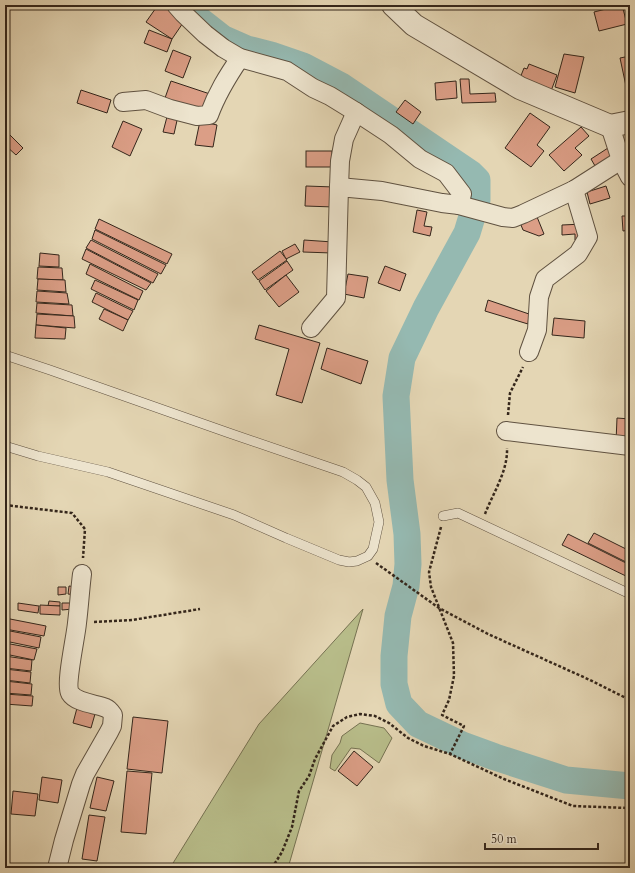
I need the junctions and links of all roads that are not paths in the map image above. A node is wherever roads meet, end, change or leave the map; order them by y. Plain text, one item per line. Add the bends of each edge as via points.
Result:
1 (176, 5) edge
2 (393, 5) edge
3 (240, 58) junction
4 (122, 102) dead end
5 (356, 112) junction
6 (620, 124) edge
7 (621, 160) junction
8 (630, 177) edge
9 (339, 187) junction
10 (574, 190) junction
11 (459, 205) junction
12 (311, 328) dead end
13 (529, 352) road end
14 (5, 355) edge
15 (506, 431) road end
16 (5, 446) edge
17 (630, 446) edge
18 (443, 516) road end
19 (82, 574) road end
20 (630, 594) edge
21 (58, 868) edge

1 - 3 street via 205,34
2 - 6 street via 414,25 520,88
3 - 4 street via 214,99 209,115 198,116 146,100
3 - 5 street via 287,71
5 - 9 street via 344,139
5 - 11 street via 391,135 420,159 446,173 462,194
6 - 7 street
7 - 8 street
7 - 10 street
9 - 11 street via 382,191
9 - 12 street via 336,298
10 - 11 street via 513,218
10 - 13 street via 588,237 578,254 545,279 539,297 537,330
14 - 16 lane via 343,472 366,487 375,503 379,522 373,550 368,556 357,561 339,560 234,514 108,472
15 - 17 street
18 - 20 lane via 458,513
19 - 21 street via 70,693 74,697 108,709 113,715 112,726 81,784

